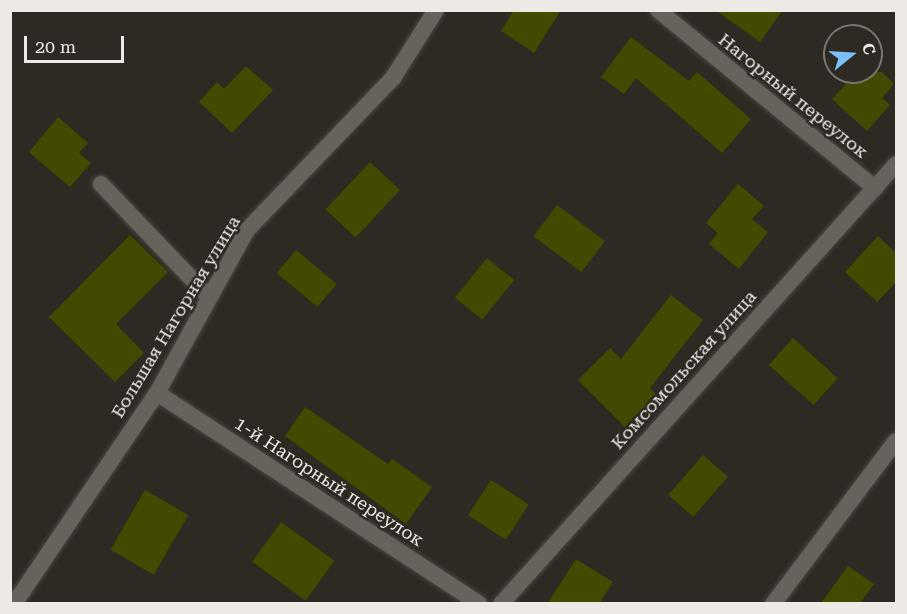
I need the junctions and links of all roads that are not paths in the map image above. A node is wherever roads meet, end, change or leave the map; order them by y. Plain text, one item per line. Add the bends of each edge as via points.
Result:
1 (436, 10) edge
2 (658, 10) edge
3 (897, 164) edge
4 (101, 184) dead end
5 (875, 188) junction
6 (209, 297) junction
7 (157, 393) junction
8 (897, 441) edge
9 (14, 603) edge
10 (479, 603) edge
11 (501, 603) edge
12 (773, 603) edge

1 - 6 street, Большая Нагорная улица via 393,78 247,230
2 - 5 street, Нагорный переулок
3 - 5 street, Комсомольская улица
4 - 6 street
5 - 11 street, Комсомольская улица
6 - 7 street, Большая Нагорная улица
7 - 9 street, Большая Нагорная улица
7 - 10 street, 1-й Нагорный переулок
8 - 12 street

